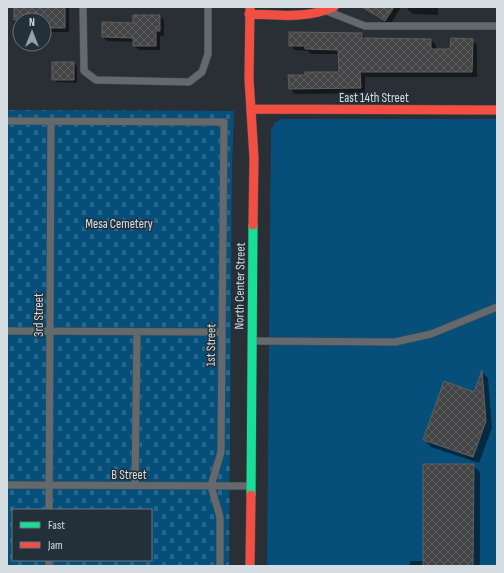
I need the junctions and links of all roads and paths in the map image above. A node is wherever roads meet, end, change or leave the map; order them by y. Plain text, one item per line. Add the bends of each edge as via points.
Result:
1 (84, 7) edge
2 (208, 7) edge
3 (331, 9) edge
4 (250, 10) edge
5 (497, 26) edge
6 (251, 109) junction
7 (497, 110) edge
8 (7, 121) edge
9 (51, 121) junction
10 (497, 307) edge
11 (7, 331) edge
12 (50, 331) junction
13 (137, 332) junction
14 (222, 332) junction
15 (252, 341) junction
16 (7, 485) edge
17 (50, 485) junction
18 (136, 486) junction
19 (211, 486) junction
20 (250, 486) junction
21 (50, 509) edge
22 (220, 566) edge
23 (250, 566) edge

1 - 2 lane via 84,70 96,80 190,82 202,72 208,54
3 - 4 street via 308,14
3 - 5 lane via 365,26
4 - 6 street, North Center Street
6 - 7 street, East 14th Street
6 - 15 street, North Center Street via 254,158
8 - 9 lane
9 - 12 lane, 3rd Street
9 - 14 lane, 1st Street via 224,122
10 - 15 lane via 431,334 395,342
11 - 12 lane
12 - 13 lane
12 - 17 lane, 3rd Street
13 - 14 lane
13 - 18 lane
14 - 19 lane, 1st Street via 221,452
15 - 20 street, North Center Street
16 - 17 lane, B Street
17 - 18 lane, B Street
17 - 21 lane, 3rd Street
18 - 19 lane, B Street
19 - 20 lane, B Street
19 - 22 lane via 220,517
20 - 23 street, North Center Street

